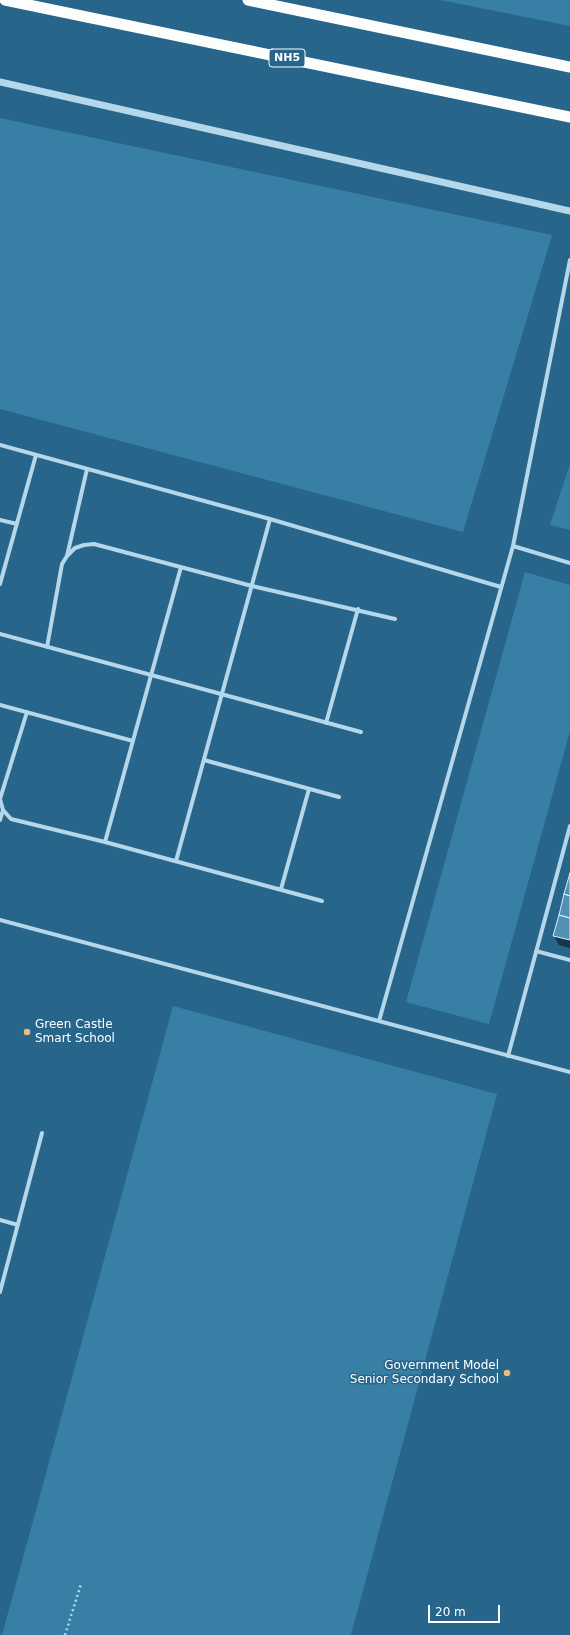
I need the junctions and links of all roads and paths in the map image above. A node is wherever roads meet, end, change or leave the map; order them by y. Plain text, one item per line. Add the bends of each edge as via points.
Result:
1 (5, 0) edge
2 (248, 0) edge
3 (570, 67) edge
4 (0, 82) edge
5 (570, 117) edge
6 (570, 211) edge
7 (570, 260) edge
8 (0, 445) edge
9 (36, 455) junction
10 (87, 469) junction
11 (270, 519) junction
12 (0, 520) edge
13 (17, 524) junction
14 (513, 546) junction
15 (67, 556) junction
16 (570, 563) edge
17 (181, 567) junction
18 (0, 584) edge
19 (252, 586) junction
20 (501, 587) junction
21 (358, 609) junction
22 (395, 619) dead end
23 (0, 634) edge
24 (47, 647) junction
25 (151, 675) junction
26 (222, 694) junction
27 (0, 705) edge
28 (27, 712) junction
29 (326, 723) junction
30 (362, 732) dead end
31 (133, 741) junction
32 (204, 760) junction
33 (309, 788) junction
34 (339, 797) dead end
35 (3, 810) junction
36 (0, 820) edge
37 (570, 826) edge
38 (105, 842) junction
39 (176, 861) junction
40 (281, 889) junction
41 (322, 901) dead end
42 (0, 920) edge
43 (536, 951) junction
44 (570, 960) edge
45 (379, 1021) junction
46 (508, 1056) junction
47 (570, 1072) edge
48 (42, 1133) dead end
49 (0, 1220) edge
50 (18, 1225) junction
51 (0, 1292) edge
52 (81, 1584) dead end
53 (66, 1635) edge

1 - 5 highway, NH5
2 - 3 highway
4 - 6 street
7 - 14 street
8 - 9 street
9 - 10 street
9 - 13 street
10 - 11 street
10 - 15 street
11 - 19 street
11 - 20 street
12 - 13 street
13 - 18 street
14 - 16 street
14 - 20 street
15 - 17 street via 76,548 94,544
15 - 24 street via 62,564
17 - 19 street
17 - 25 street
19 - 21 street
19 - 26 street
20 - 45 street
21 - 22 street
21 - 29 street
23 - 24 street
24 - 25 street
25 - 26 street
25 - 31 street
26 - 29 street
26 - 32 street
27 - 28 street
28 - 31 street
28 - 35 street via 0,799
29 - 30 street
31 - 38 street
32 - 33 street
32 - 39 street
33 - 34 street
33 - 40 street
35 - 36 street
35 - 38 street via 11,819
37 - 43 street
38 - 39 street
39 - 40 street
40 - 41 street
42 - 45 street
43 - 44 street
43 - 46 street
45 - 46 street
46 - 47 street
48 - 50 street
49 - 50 street
50 - 51 street
52 - 53 path

